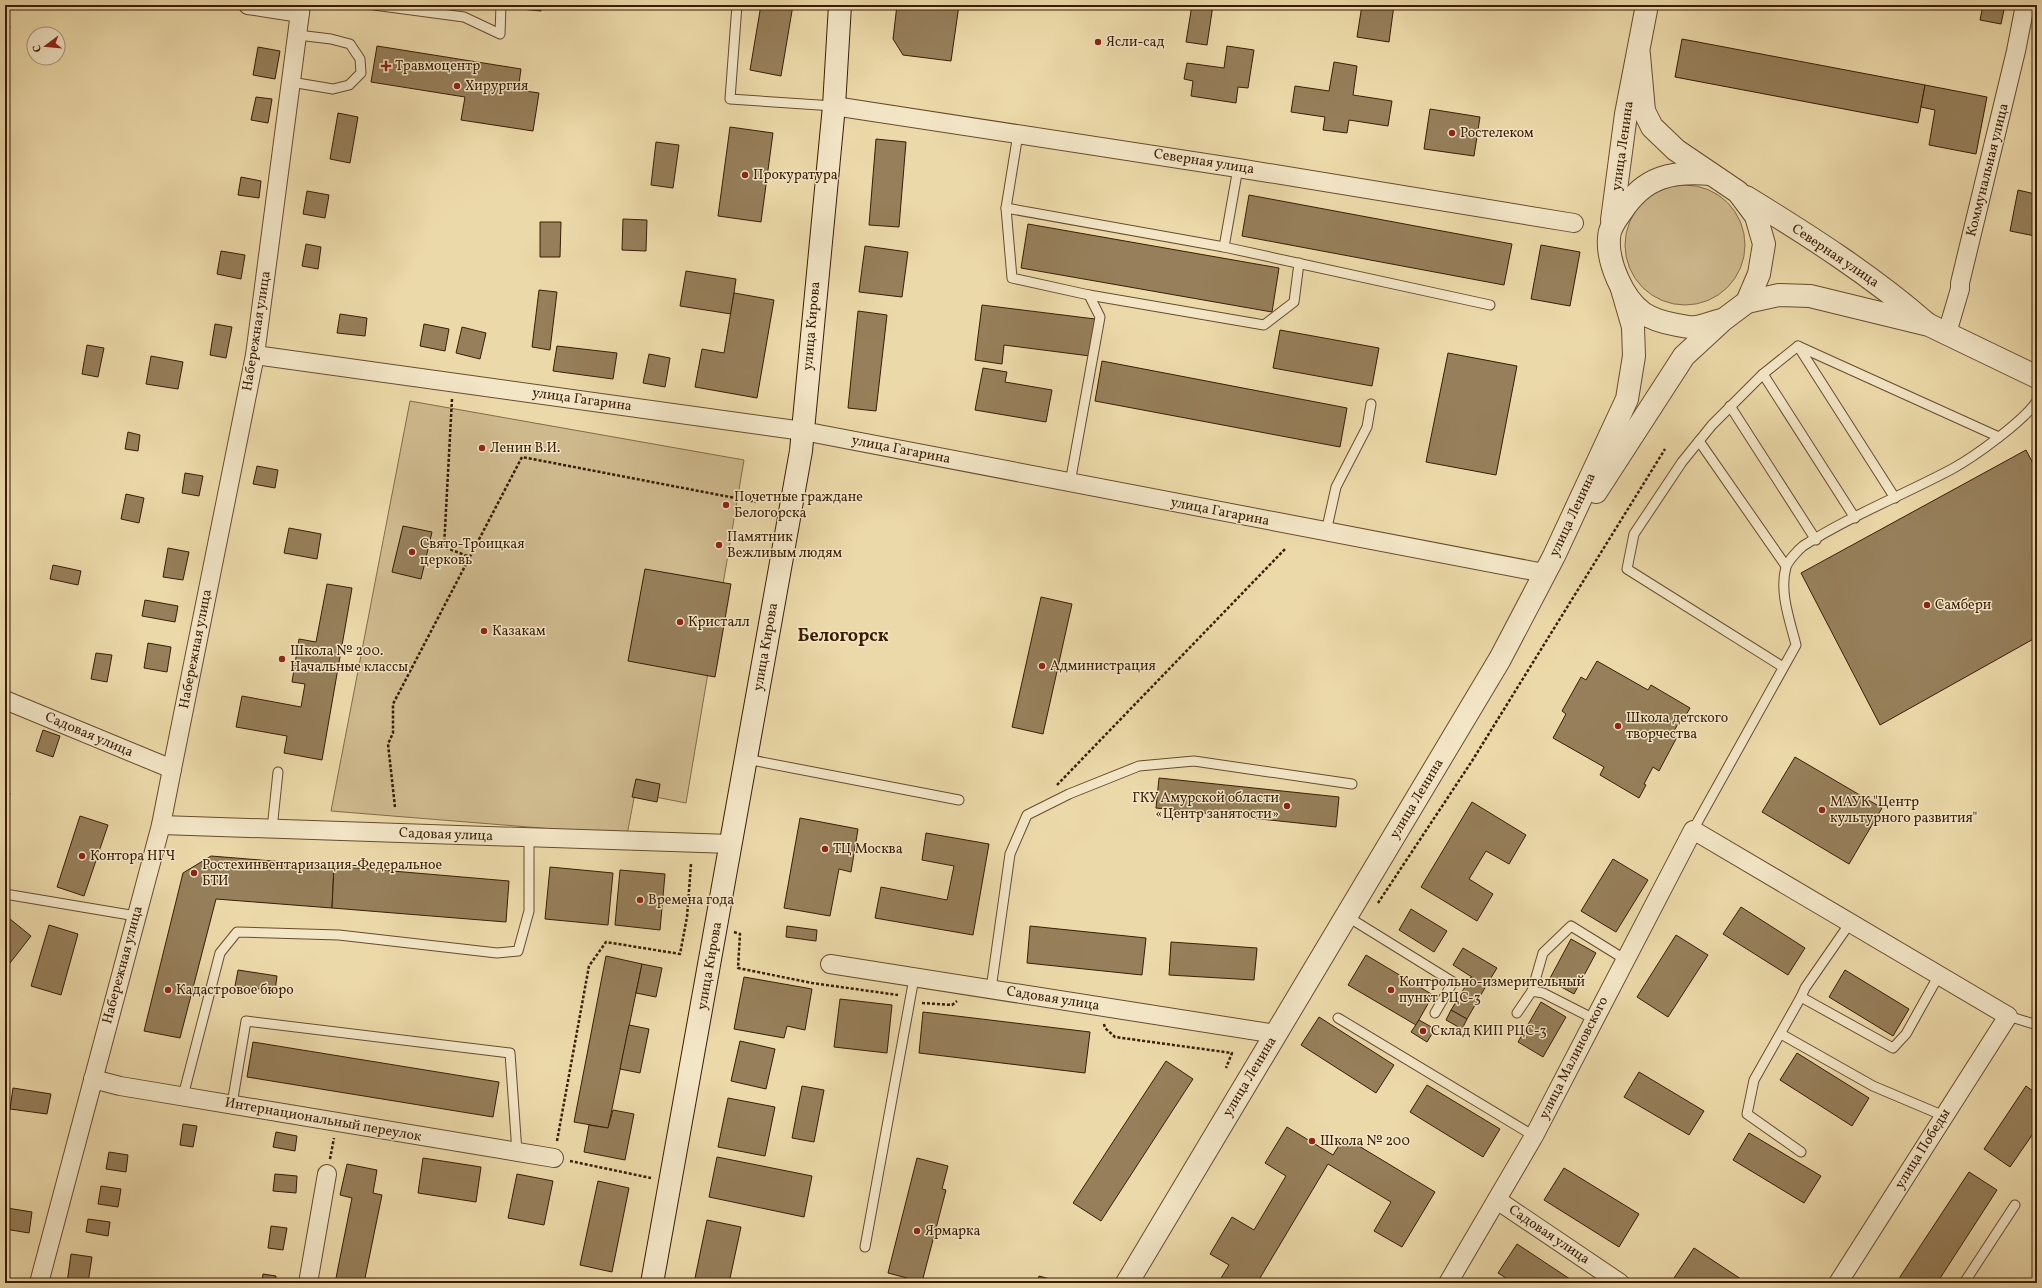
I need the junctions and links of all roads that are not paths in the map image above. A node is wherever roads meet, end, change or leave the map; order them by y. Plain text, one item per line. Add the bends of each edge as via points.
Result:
1 (248, 5) edge
2 (374, 5) edge
3 (501, 5) edge
4 (737, 5) edge
5 (840, 5) edge
6 (1647, 5) edge
7 (2025, 5) edge
8 (301, 9) edge
9 (298, 35) junction
10 (1639, 55) junction
11 (291, 82) junction
12 (834, 106) junction
13 (1018, 134) junction
14 (1238, 168) junction
15 (1711, 174) junction
16 (1738, 192) junction
17 (1006, 208) junction
18 (1574, 223) dead end
19 (1609, 237) junction
20 (1224, 247) junction
21 (1299, 263) junction
22 (1622, 289) junction
23 (1089, 294) junction
24 (1747, 302) junction
25 (1490, 305) dead end
26 (1723, 320) junction
27 (1938, 329) junction
28 (1798, 346) junction
29 (255, 355) junction
30 (1763, 374) junction
31 (2037, 377) edge
32 (2037, 401) edge
33 (1371, 404) dead end
34 (1730, 406) junction
35 (803, 431) junction
36 (1999, 437) junction
37 (1698, 441) junction
38 (1070, 483) junction
39 (1895, 498) junction
40 (1855, 518) junction
41 (1326, 532) junction
42 (1816, 540) junction
43 (1549, 565) junction
44 (1786, 566) junction
45 (1783, 667) junction
46 (5, 700) edge
47 (746, 759) junction
48 (172, 770) junction
49 (278, 772) dead end
50 (1352, 784) dead end
51 (959, 800) dead end
52 (161, 825) junction
53 (272, 829) junction
54 (1693, 830) junction
55 (530, 838) junction
56 (732, 844) junction
57 (5, 894) edge
58 (136, 916) junction
59 (1355, 921) junction
60 (1850, 923) junction
61 (1626, 960) junction
62 (830, 964) dead end
63 (1939, 975) junction
64 (914, 978) junction
65 (991, 989) junction
66 (1532, 991) junction
67 (1802, 997) junction
68 (1435, 1013) dead end
69 (1517, 1013) dead end
70 (2008, 1016) junction
71 (1338, 1018) dead end
72 (1594, 1019) junction
73 (2037, 1025) edge
74 (1276, 1034) junction
75 (1781, 1034) junction
76 (93, 1079) junction
77 (183, 1096) junction
78 (232, 1104) junction
79 (1944, 1116) junction
80 (1534, 1136) junction
81 (517, 1152) junction
82 (1802, 1152) dead end
83 (554, 1158) road end
84 (326, 1174) road end
85 (1497, 1200) junction
86 (2015, 1205) dead end
87 (865, 1247) dead end
88 (40, 1283) edge
89 (308, 1283) edge
90 (652, 1283) edge
91 (1126, 1283) edge
92 (1448, 1283) edge
93 (1620, 1283) edge
94 (1838, 1283) edge
95 (1964, 1283) edge

1 - 8 street
2 - 3 lane via 464,17 500,34
4 - 12 lane via 730,99
5 - 12 street, улица Кирова
6 - 10 street, улица Ленина
7 - 27 street, Коммунальная улица via 1960,288
8 - 9 street, Набережная улица
9 - 11 street, Набережная улица
9 - 11 lane via 350,44 360,59 361,73 349,85 333,89
10 - 15 street, улица Ленина via 1644,111 1652,126 1676,150
10 - 19 street, улица Ленина via 1626,114
11 - 29 street, Набережная улица
12 - 13 street, Северная улица
12 - 35 street, улица Кирова
13 - 14 street, Северная улица
13 - 17 lane
14 - 18 street, Северная улица
14 - 20 lane
15 - 16 street, улица Ленина
15 - 19 street via 1683,172 1654,180 1630,198 1613,224
16 - 24 street via 1756,216 1764,244 1759,274
16 - 27 street, Северная улица via 1899,299
17 - 20 lane
17 - 23 lane via 1012,278
19 - 22 street, улица Ленина via 1613,266
20 - 21 lane
21 - 23 lane via 1294,302 1264,325
21 - 25 lane
22 - 26 street via 1643,312 1665,323 1694,327
22 - 43 street, улица Ленина via 1633,327 1634,356 1627,399
23 - 38 lane via 1100,317
24 - 26 street
24 - 27 street, Северная улица via 1779,295 1810,296
26 - 43 street via 1684,356
27 - 31 street, Северная улица
28 - 30 lane
28 - 36 lane
28 - 39 lane
29 - 35 street, улица Гагарина
29 - 48 street, Набережная улица
30 - 34 lane
30 - 40 lane
32 - 36 lane
33 - 41 lane via 1366,427 1336,487
34 - 37 lane
34 - 42 lane
35 - 38 street, улица Гагарина
35 - 47 street, улица Кирова
36 - 39 lane via 1954,468
37 - 44 lane
37 - 45 lane via 1634,534 1627,569
38 - 41 street, улица Гагарина
39 - 40 lane
40 - 42 lane
41 - 43 street, улица Гагарина
42 - 44 lane via 1802,547
43 - 59 street, улица Ленина via 1525,614
44 - 45 lane via 1784,585 1796,645
45 - 54 lane
46 - 48 street, Садовая улица
47 - 51 lane
47 - 56 street, улица Кирова
48 - 52 street, Набережная улица
49 - 53 lane
50 - 65 lane via 1194,761 1139,766 1069,794 1028,815 1010,854
52 - 53 street, Садовая улица
52 - 58 street, Набережная улица
53 - 55 street, Садовая улица
54 - 60 street
54 - 61 street, улица Малиновского
55 - 56 street, Садовая улица
55 - 77 lane via 528,911 518,950 498,953 339,935 237,932 220,953
56 - 90 street, улица Кирова
57 - 58 lane
58 - 76 street, Набережная улица
59 - 68 lane via 1453,982
59 - 74 street, улица Ленина
60 - 63 street
60 - 67 lane via 1805,988
61 - 66 lane via 1571,926 1543,953
61 - 72 street, улица Малиновского
62 - 64 street, Садовая улица
63 - 67 lane via 1906,1034 1893,1048
63 - 70 street
64 - 65 street, Садовая улица
64 - 87 lane
65 - 74 street, Садовая улица
66 - 69 lane
66 - 72 lane via 1543,993
67 - 75 lane
70 - 73 lane
70 - 79 street, улица Победы
71 - 80 lane
72 - 80 street, улица Малиновского
74 - 91 street, улица Ленина
75 - 79 lane via 1873,1086
75 - 82 lane via 1754,1080 1747,1114
76 - 77 street, Интернациональный переулок
76 - 88 street, Набережная улица
77 - 78 street, Интернациональный переулок
78 - 81 street, Интернациональный переулок
78 - 81 lane via 246,1021 510,1053
79 - 94 street, улица Победы
80 - 85 street, улица Малиновского
81 - 83 street, Интернациональный переулок
84 - 89 street
85 - 92 street, улица Малиновского
85 - 93 street, Садовая улица
86 - 95 lane

